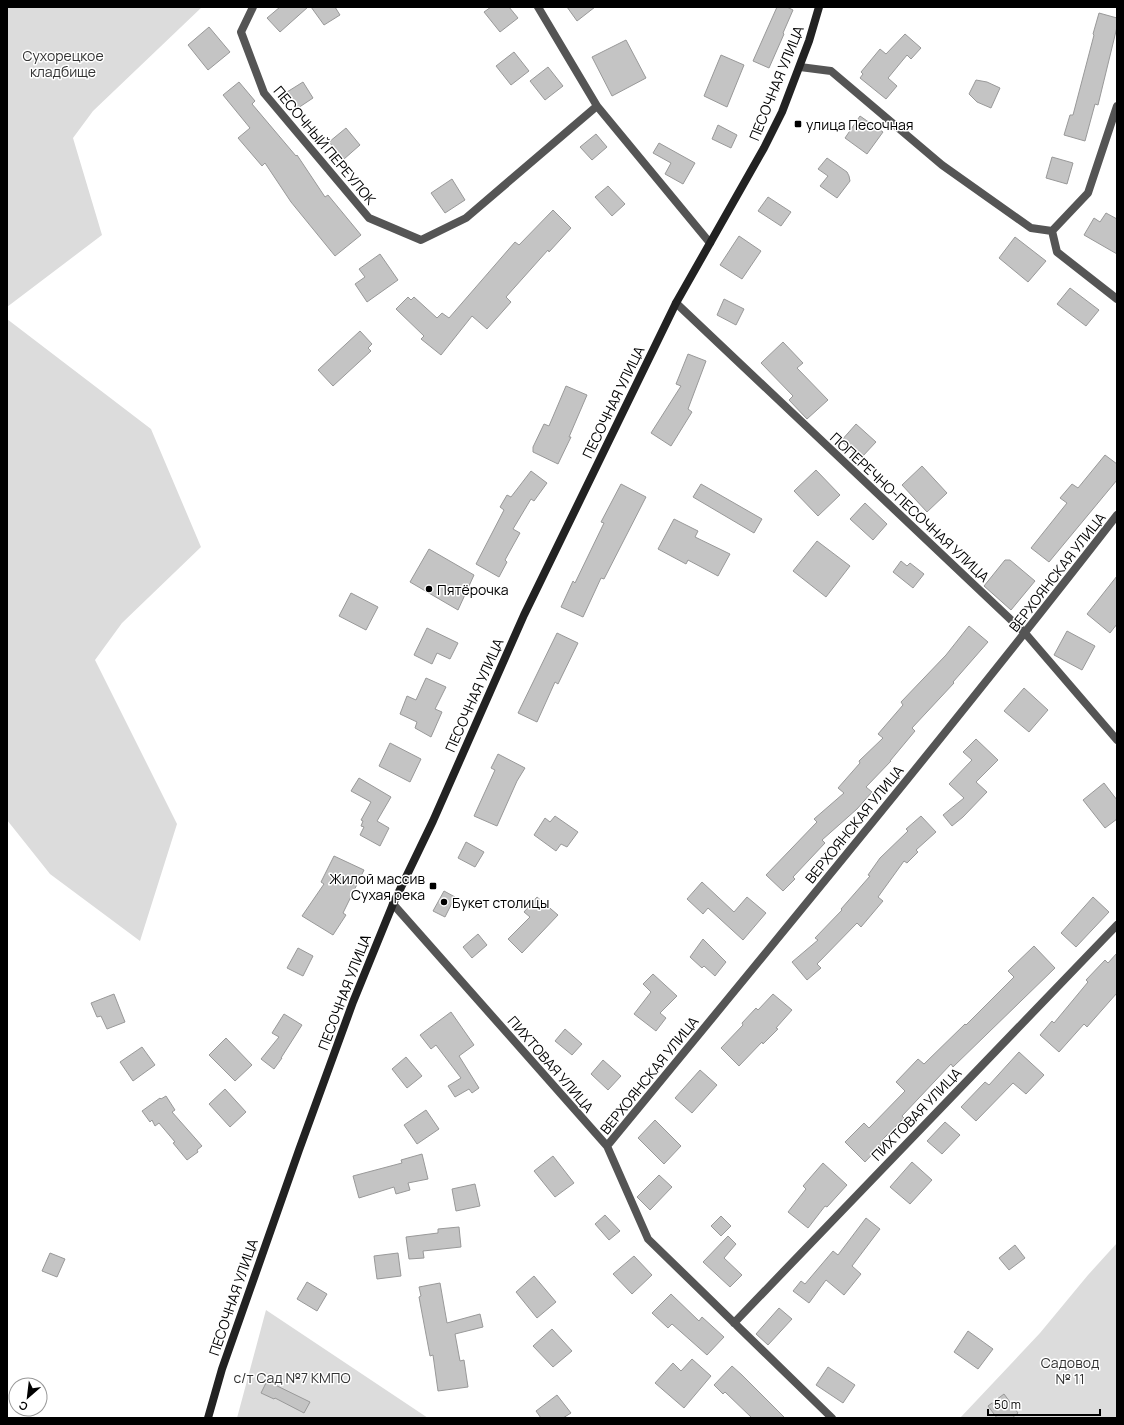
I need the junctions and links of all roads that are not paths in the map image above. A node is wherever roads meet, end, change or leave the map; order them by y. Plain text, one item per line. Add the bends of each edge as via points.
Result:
1 (253, 7) edge
2 (538, 7) edge
3 (819, 7) edge
4 (800, 67) junction
5 (597, 106) junction
6 (1117, 106) edge
7 (1052, 231) junction
8 (710, 244) junction
9 (1117, 299) edge
10 (676, 303) junction
11 (1117, 515) edge
12 (1025, 633) junction
13 (1117, 740) edge
14 (394, 904) junction
15 (1117, 925) edge
16 (607, 1146) junction
17 (734, 1322) junction
18 (208, 1418) edge
19 (832, 1418) edge

1 - 5 street, ПЕСОЧНЫЙ ПЕРЕУЛОК via 241,32 264,93 369,218 421,240 466,218
2 - 5 street
3 - 4 main road, ПЕСОЧНАЯ УЛИЦА
4 - 7 street via 831,71 942,165 1031,228
4 - 8 main road, ПЕСОЧНАЯ УЛИЦА via 764,148
5 - 8 street
6 - 7 street via 1088,193
7 - 9 street via 1057,252
8 - 10 main road, ПЕСОЧНАЯ УЛИЦА
10 - 12 street, ПОПЕРЕЧНО-ПЕСОЧНАЯ УЛИЦА
10 - 14 main road, ПЕСОЧНАЯ УЛИЦА via 524,615
11 - 12 street, ВЕРХОЯНСКАЯ УЛИЦА
12 - 13 street, ПОПЕРЕЧНО-ПЕСОЧНАЯ УЛИЦА
12 - 16 street, ВЕРХОЯНСКАЯ УЛИЦА
14 - 16 street, ПИХТОВАЯ УЛИЦА
14 - 18 main road, ПЕСОЧНАЯ УЛИЦА via 353,1002 299,1150 222,1369
15 - 17 street, ПИХТОВАЯ УЛИЦА
16 - 17 street, ПИХТОВАЯ УЛИЦА via 648,1239
17 - 19 street, ПИХТОВАЯ УЛИЦА

